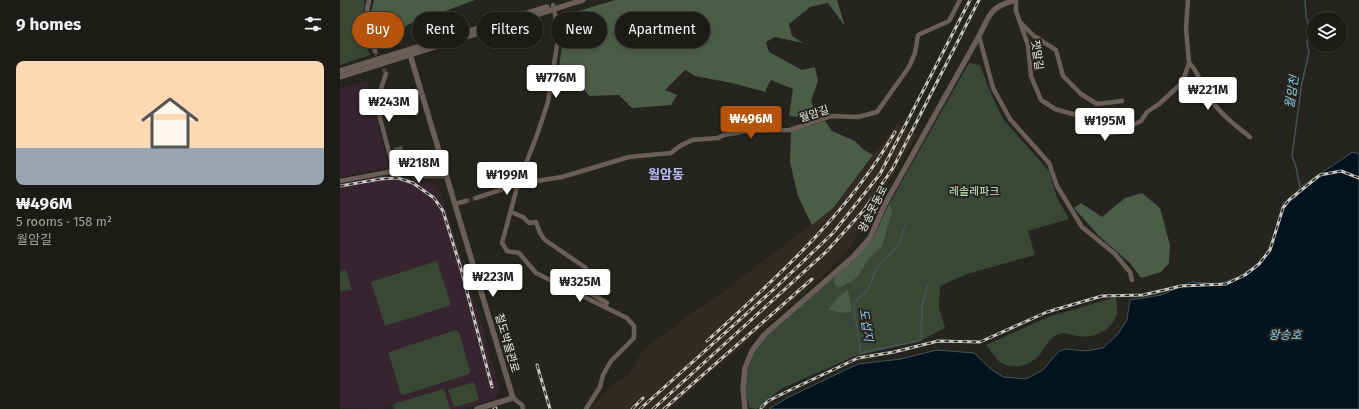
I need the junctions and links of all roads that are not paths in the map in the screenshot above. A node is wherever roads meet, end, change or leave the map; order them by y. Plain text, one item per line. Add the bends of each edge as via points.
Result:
1 (369, 0) edge
2 (570, 0) edge
3 (583, 0) edge
4 (960, 0) edge
5 (1016, 0) edge
6 (1188, 0) edge
7 (554, 7) junction
8 (1020, 21) junction
9 (979, 36) junction
10 (375, 51) tunnel mouth
11 (409, 53) junction
12 (1189, 63) junction
13 (340, 71) edge
14 (386, 74) tunnel mouth
15 (340, 77) edge
16 (1122, 101) dead end
17 (1250, 137) dead end
18 (394, 171) junction
19 (445, 176) junction
20 (340, 182) edge
21 (518, 184) junction
22 (476, 198) tunnel mouth
23 (466, 201) tunnel mouth
24 (455, 204) junction
25 (511, 212) junction
26 (1132, 280) dead end
27 (606, 305) junction
28 (513, 398) junction
29 (476, 409) edge
30 (523, 409) edge
31 (586, 409) edge
32 (745, 409) edge

1 - 10 street via 365,21
2 - 7 street
3 - 7 street
4 - 21 street, 월암길 via 950,21 918,35 910,67 877,112 858,117 831,116 790,130 747,131 718,138 698,139 680,146 671,153 629,157 562,177
5 - 8 street, 잿말길 via 1016,11
5 - 9 street, 왕송못동로 via 1000,5 989,14
6 - 12 street, 잿말길 via 1186,28
7 - 11 street
7 - 21 street via 559,33 548,102
8 - 12 street, 잿말길 via 1028,44 1030,76 1041,100 1055,109 1076,115 1094,130 1105,134 1118,132 1141,121 1147,112 1182,82
8 - 16 street via 1034,36 1056,50 1063,76 1081,94 1097,104
9 - 26 street via 993,88 1010,119 1049,163 1057,186 1082,227 1115,254 1130,272
9 - 32 street, 왕송못동로 via 885,204 870,238 853,257 764,335 752,351 745,368
11 - 13 street
11 - 15 street
11 - 19 street, 철도박물관로
12 - 17 street via 1194,67 1205,92 1221,114
14 - 18 street via 376,103
18 - 19 street
18 - 20 street
19 - 24 street, 철도박물관로
21 - 22 street, 월암길
21 - 25 street
23 - 24 street
24 - 28 street, 철도박물관로
25 - 27 street via 529,223 536,222 545,240 586,268 582,279 592,294
25 - 27 street via 502,243 507,251 519,253 536,273
27 - 31 street via 627,318 634,326 634,338 611,361 600,387
28 - 29 street
28 - 30 street via 522,404

